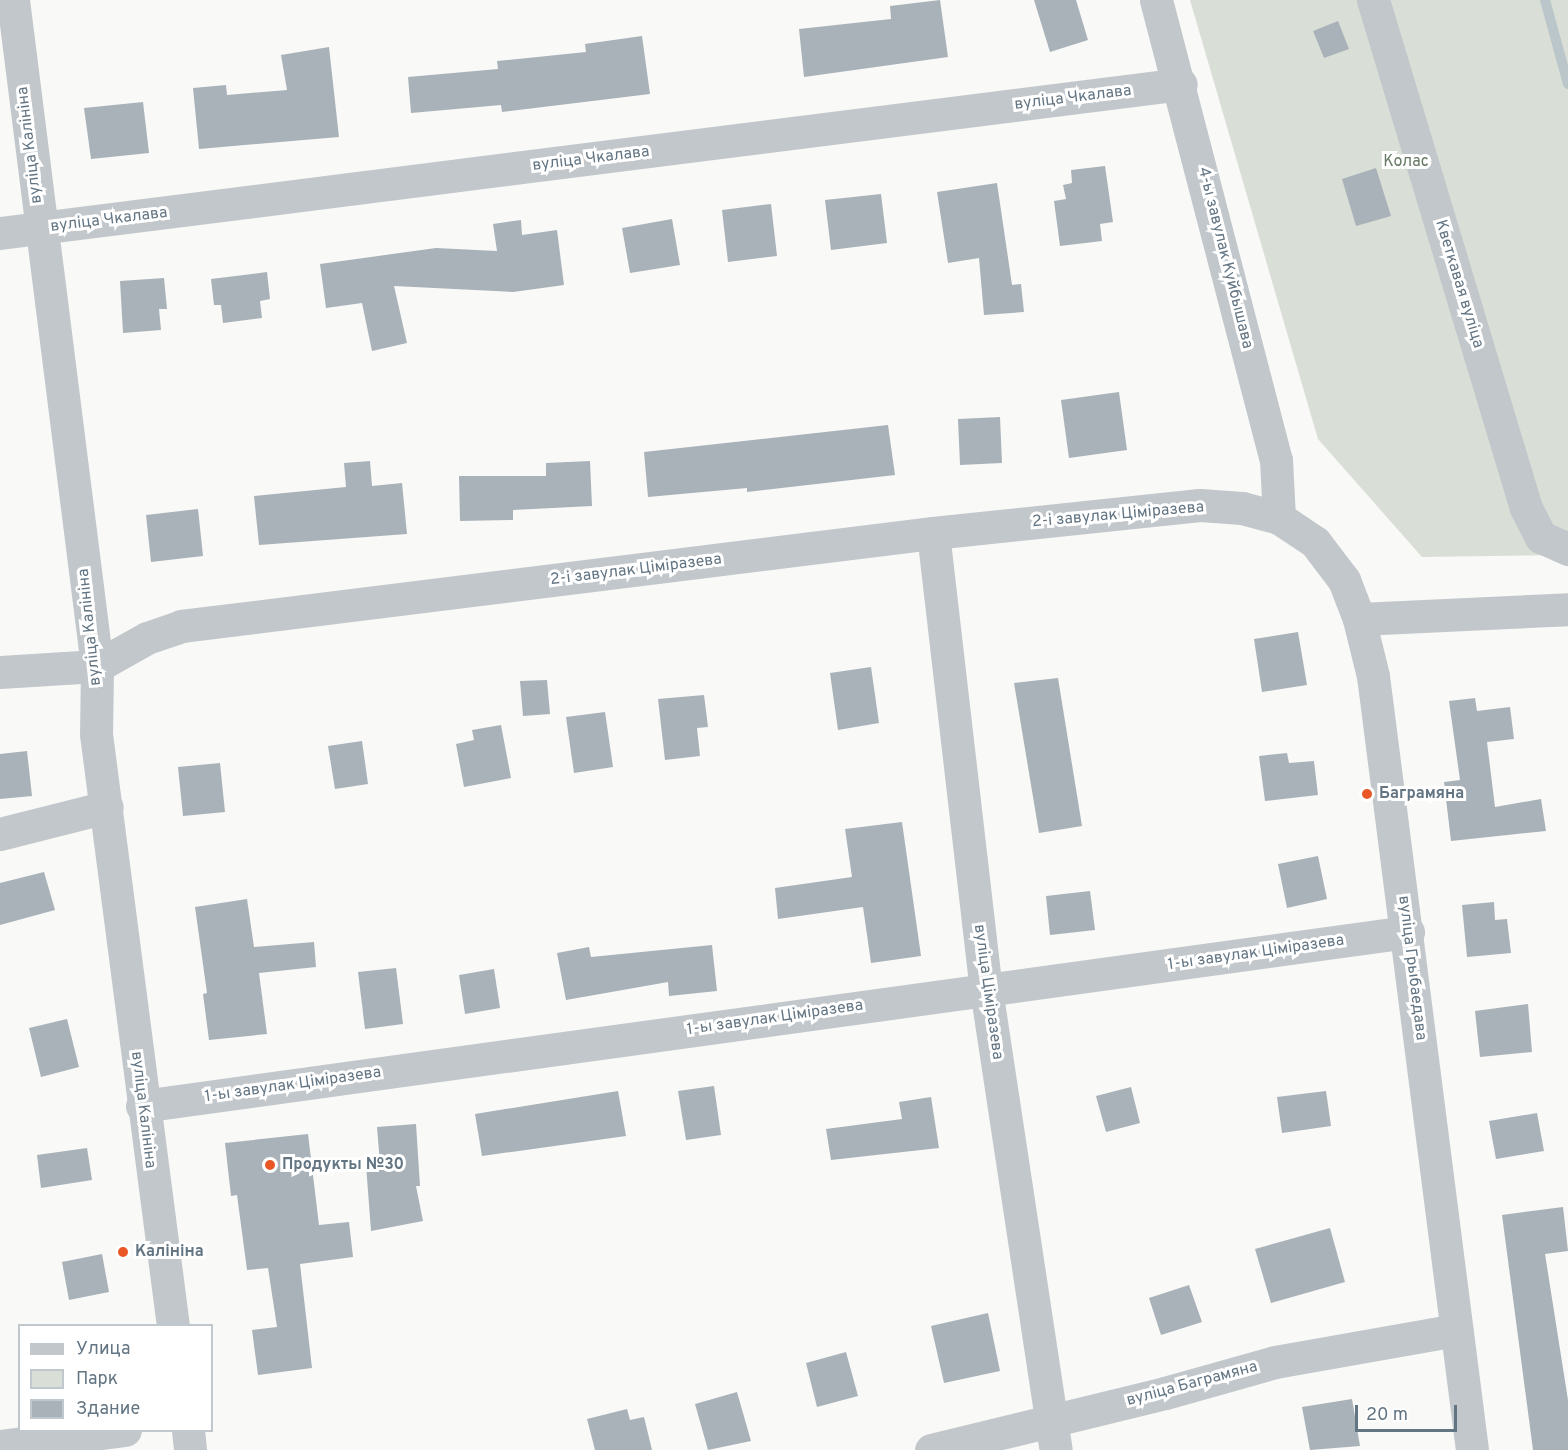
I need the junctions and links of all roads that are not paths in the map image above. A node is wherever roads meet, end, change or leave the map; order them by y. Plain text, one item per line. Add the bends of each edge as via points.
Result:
1 (13, 0) edge
2 (1156, 0) edge
3 (1373, 0) edge
4 (1181, 84) junction
5 (40, 229) junction
6 (0, 233) edge
7 (1279, 518) junction
8 (933, 533) junction
9 (1568, 549) edge
10 (1568, 609) edge
11 (1359, 619) junction
12 (97, 666) junction
13 (0, 672) edge
14 (107, 807) junction
15 (0, 834) edge
16 (1407, 932) junction
17 (986, 989) junction
18 (142, 1106) junction
19 (173, 1324) edge
20 (1456, 1330) junction
21 (117, 1432) edge
22 (188, 1432) edge
23 (1054, 1434) edge
24 (0, 1446) edge
25 (190, 1450) edge
26 (931, 1450) edge
27 (1472, 1450) edge

1 - 5 street, вуліца Калініна
2 - 4 street, 4-ы завулак Куйбышава
3 - 9 street, Кветкавая вуліца via 1526,508 1541,537
4 - 5 street, вуліца Чкалава
4 - 7 street, 4-ы завулак Куйбышава via 1276,460
5 - 6 street, вуліца Чкалава
5 - 12 street, вуліца Калініна
7 - 8 street, 2-і завулак Ціміразева via 1242,508 1200,505
7 - 11 street, вуліца Грыбаедава via 1315,542 1344,580
8 - 12 street, 2-і завулак Ціміразева via 181,626 147,638
8 - 17 street, вуліца Ціміразева
10 - 11 street
11 - 16 street, вуліца Грыбаедава via 1372,676
12 - 13 street, 2-і завулак Ціміразева
12 - 14 street, вуліца Калініна via 96,734
14 - 15 street
14 - 18 street, вуліца Калініна
16 - 17 street, 1-ы завулак Ціміразева
16 - 20 street, вуліца Грыбаедава
17 - 18 street, 1-ы завулак Ціміразева
17 - 23 street, вуліца Ціміразева
18 - 19 street, вуліца Калініна
20 - 23 street, вуліца Баграмяна via 1275,1362 1165,1393
20 - 27 street, вуліца Грыбаедава
21 - 24 street
22 - 25 street
23 - 26 street, вуліца Баграмяна

